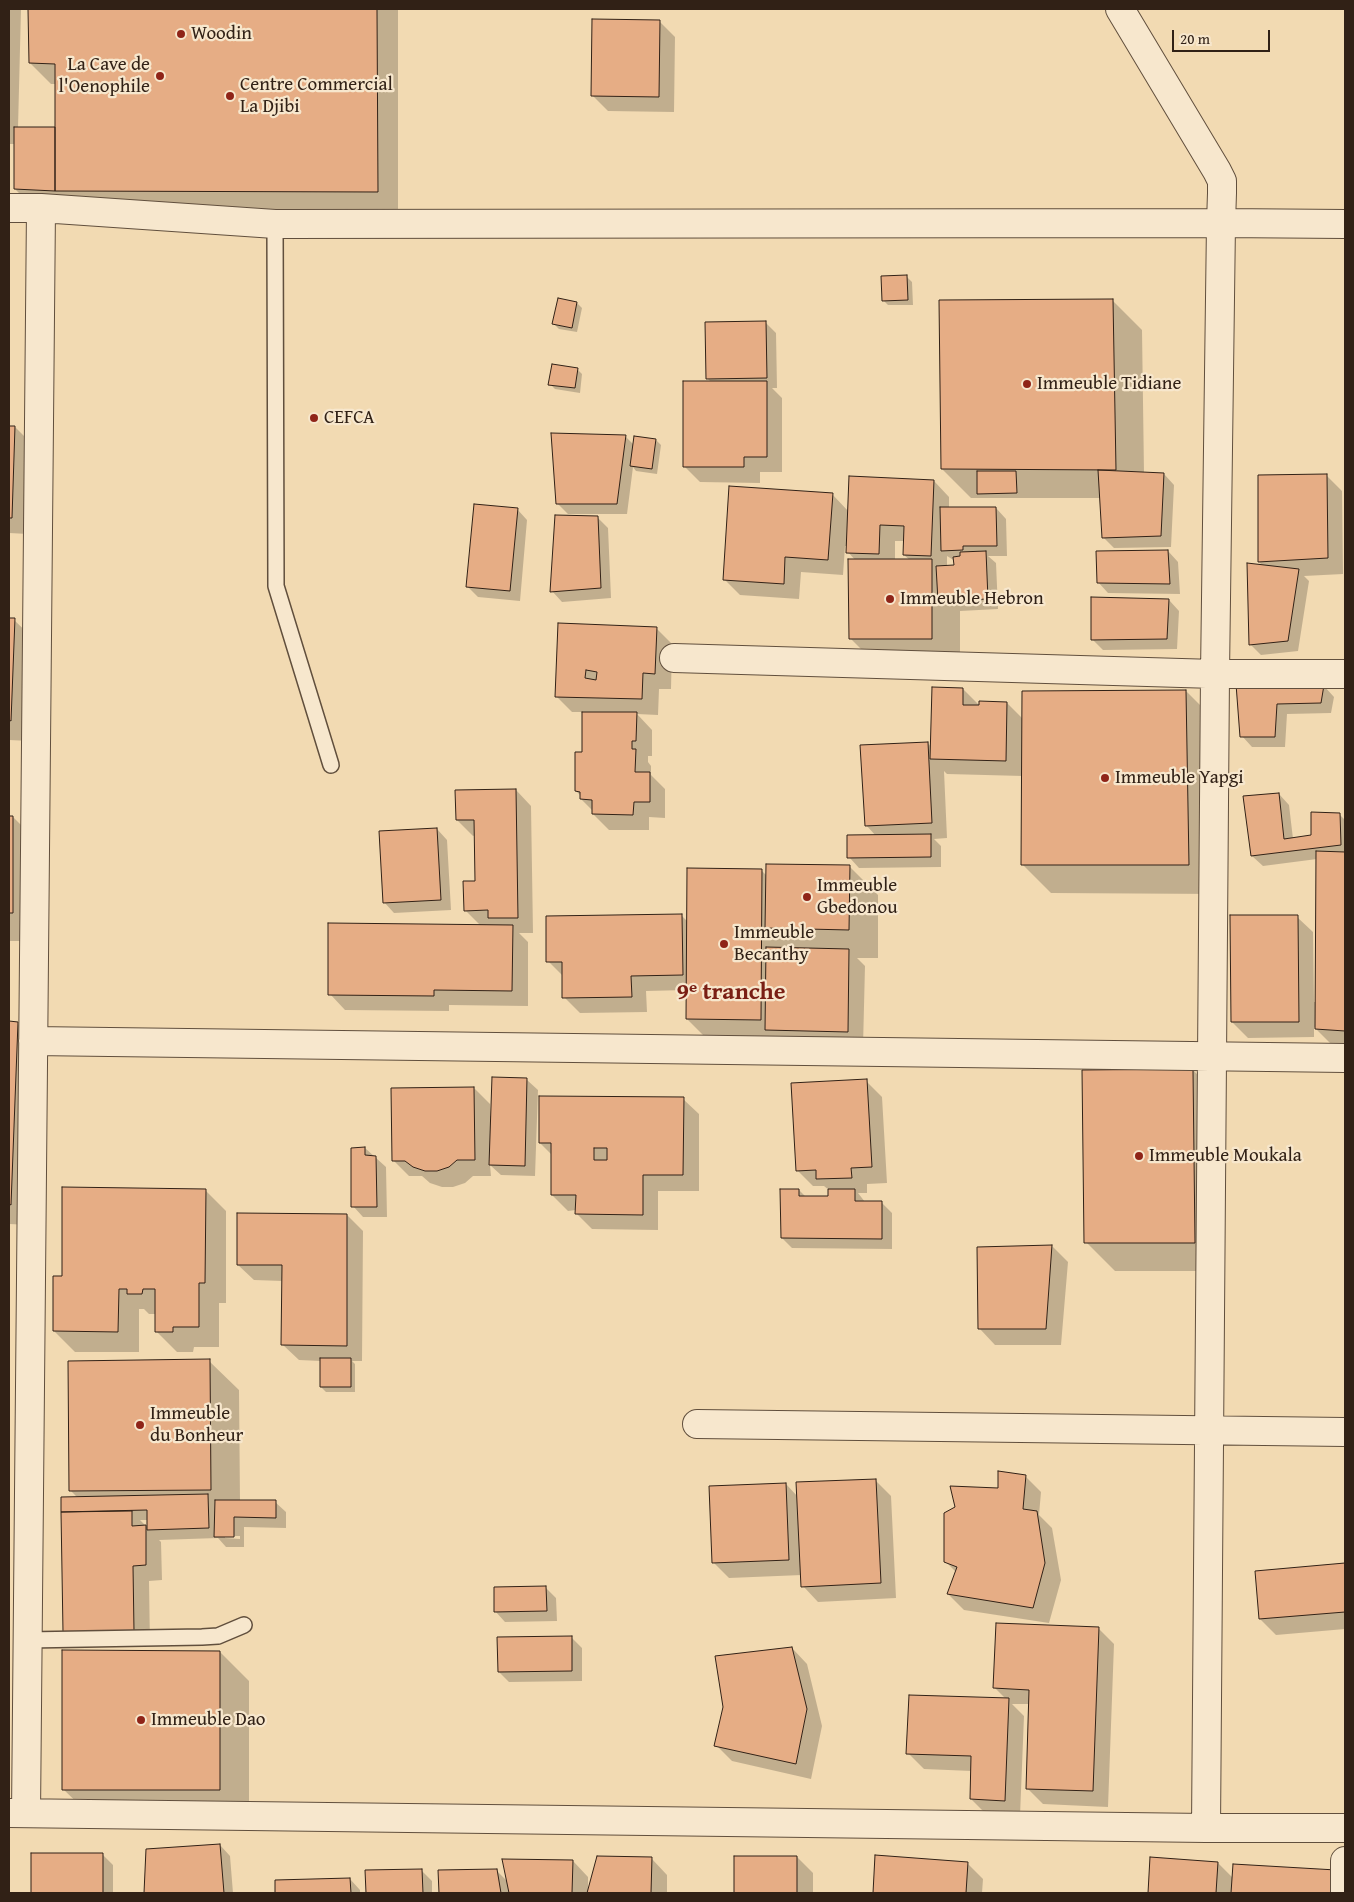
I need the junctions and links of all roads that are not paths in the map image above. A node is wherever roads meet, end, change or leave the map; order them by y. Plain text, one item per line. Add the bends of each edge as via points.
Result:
1 (1120, 9) edge
2 (9, 208) edge
3 (41, 208) junction
4 (1220, 222) junction
5 (275, 224) junction
6 (1345, 224) edge
7 (674, 658) dead end
8 (1215, 674) junction
9 (1345, 674) edge
10 (331, 765) dead end
11 (33, 1041) junction
12 (1213, 1056) junction
13 (1345, 1058) edge
14 (697, 1424) dead end
15 (1209, 1430) junction
16 (1345, 1432) edge
17 (244, 1625) dead end
18 (27, 1640) junction
19 (17, 1813) edge
20 (1206, 1828) junction
21 (1345, 1828) edge
22 (1345, 1861) edge
23 (1345, 1893) edge

1 - 4 street via 1219,176 1222,193
2 - 3 street
3 - 5 street
3 - 11 street
4 - 5 street
4 - 6 street
4 - 8 street
5 - 10 lane via 276,586
7 - 8 street
8 - 9 street
8 - 12 street
11 - 12 street
11 - 18 street
12 - 13 street
12 - 15 street
14 - 15 street
15 - 16 street
15 - 20 street
17 - 18 lane via 218,1636
18 - 19 street
19 - 20 street
20 - 21 street
22 - 23 street

